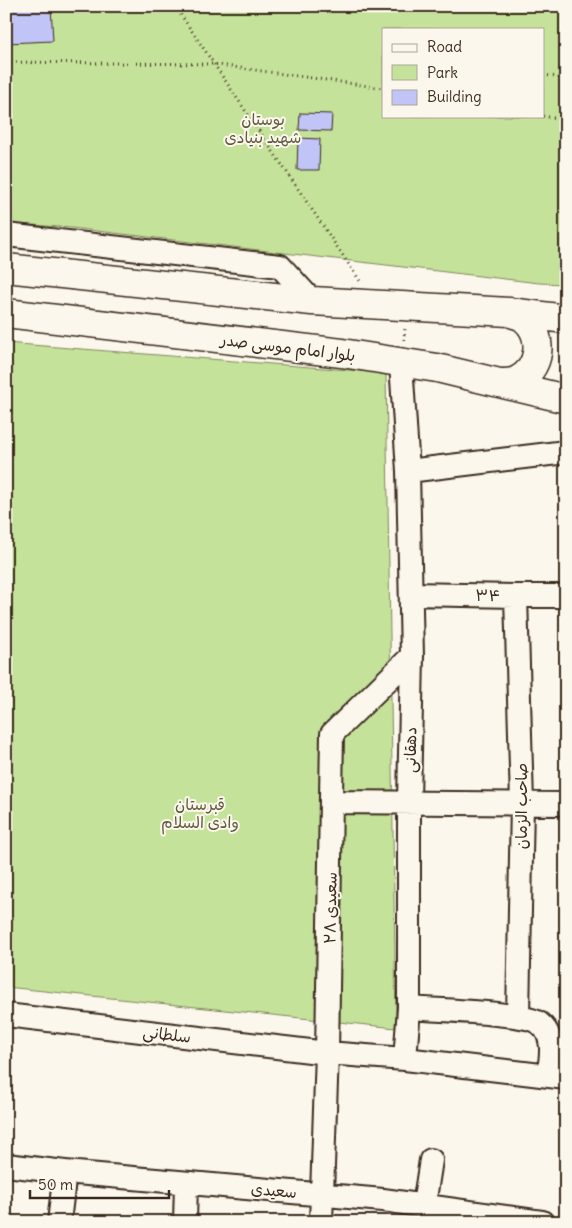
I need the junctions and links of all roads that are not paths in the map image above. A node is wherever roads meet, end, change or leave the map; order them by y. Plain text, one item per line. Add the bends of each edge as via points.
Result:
1 (6, 235) edge
2 (6, 268) edge
3 (312, 301) junction
4 (6, 312) edge
5 (509, 312) junction
6 (566, 319) edge
7 (401, 363) junction
8 (500, 383) junction
9 (566, 399) edge
10 (566, 452) edge
11 (408, 471) junction
12 (410, 594) junction
13 (516, 596) junction
14 (566, 596) edge
15 (412, 656) junction
16 (409, 801) junction
17 (331, 802) junction
18 (522, 804) junction
19 (566, 804) edge
20 (409, 1008) junction
21 (6, 1015) edge
22 (518, 1016) junction
23 (328, 1053) junction
24 (405, 1059) junction
25 (557, 1077) edge
26 (431, 1160) dead end
27 (6, 1165) edge
28 (64, 1172) junction
29 (186, 1183) junction
30 (321, 1194) junction
31 (424, 1205) junction
32 (59, 1222) edge
33 (186, 1222) edge
34 (321, 1222) edge
35 (542, 1222) edge

1 - 3 street via 280,266
2 - 3 main road
3 - 5 main road
4 - 7 main road, بلوار امام موسی صدر
5 - 6 main road
5 - 8 main road via 523,318 534,330 538,344 536,360 528,373 515,381
7 - 8 main road, بلوار امام موسی صدر
7 - 11 street, دهقانی
8 - 9 main road, بلوار امام موسی صدر
10 - 11 street
11 - 12 street, دهقانی
12 - 13 street, ۳۴
12 - 15 street, دهقانی
13 - 14 street, ۳۴
13 - 18 street, صاحب الزمان
15 - 16 street, دهقانی
15 - 17 street, سعیدی ۲۸ via 332,734
16 - 17 street
16 - 18 street
16 - 20 street, دهقانی
17 - 23 street, سعیدی ۲۸
18 - 19 street
18 - 22 street, صاحب الزمان
20 - 22 street
20 - 24 street, دهقانی
21 - 23 street, سلطانی
22 - 25 street via 538,1022 547,1033
23 - 24 street
23 - 30 street, سعیدی ۲۸
24 - 25 street
26 - 31 street
27 - 28 street, سعیدی
28 - 29 street, سعیدی
28 - 32 street
29 - 30 street, سعیدی
29 - 33 street
30 - 31 street, سعیدی
30 - 34 street, سعیدی ۲۸
31 - 35 street, سعیدی

